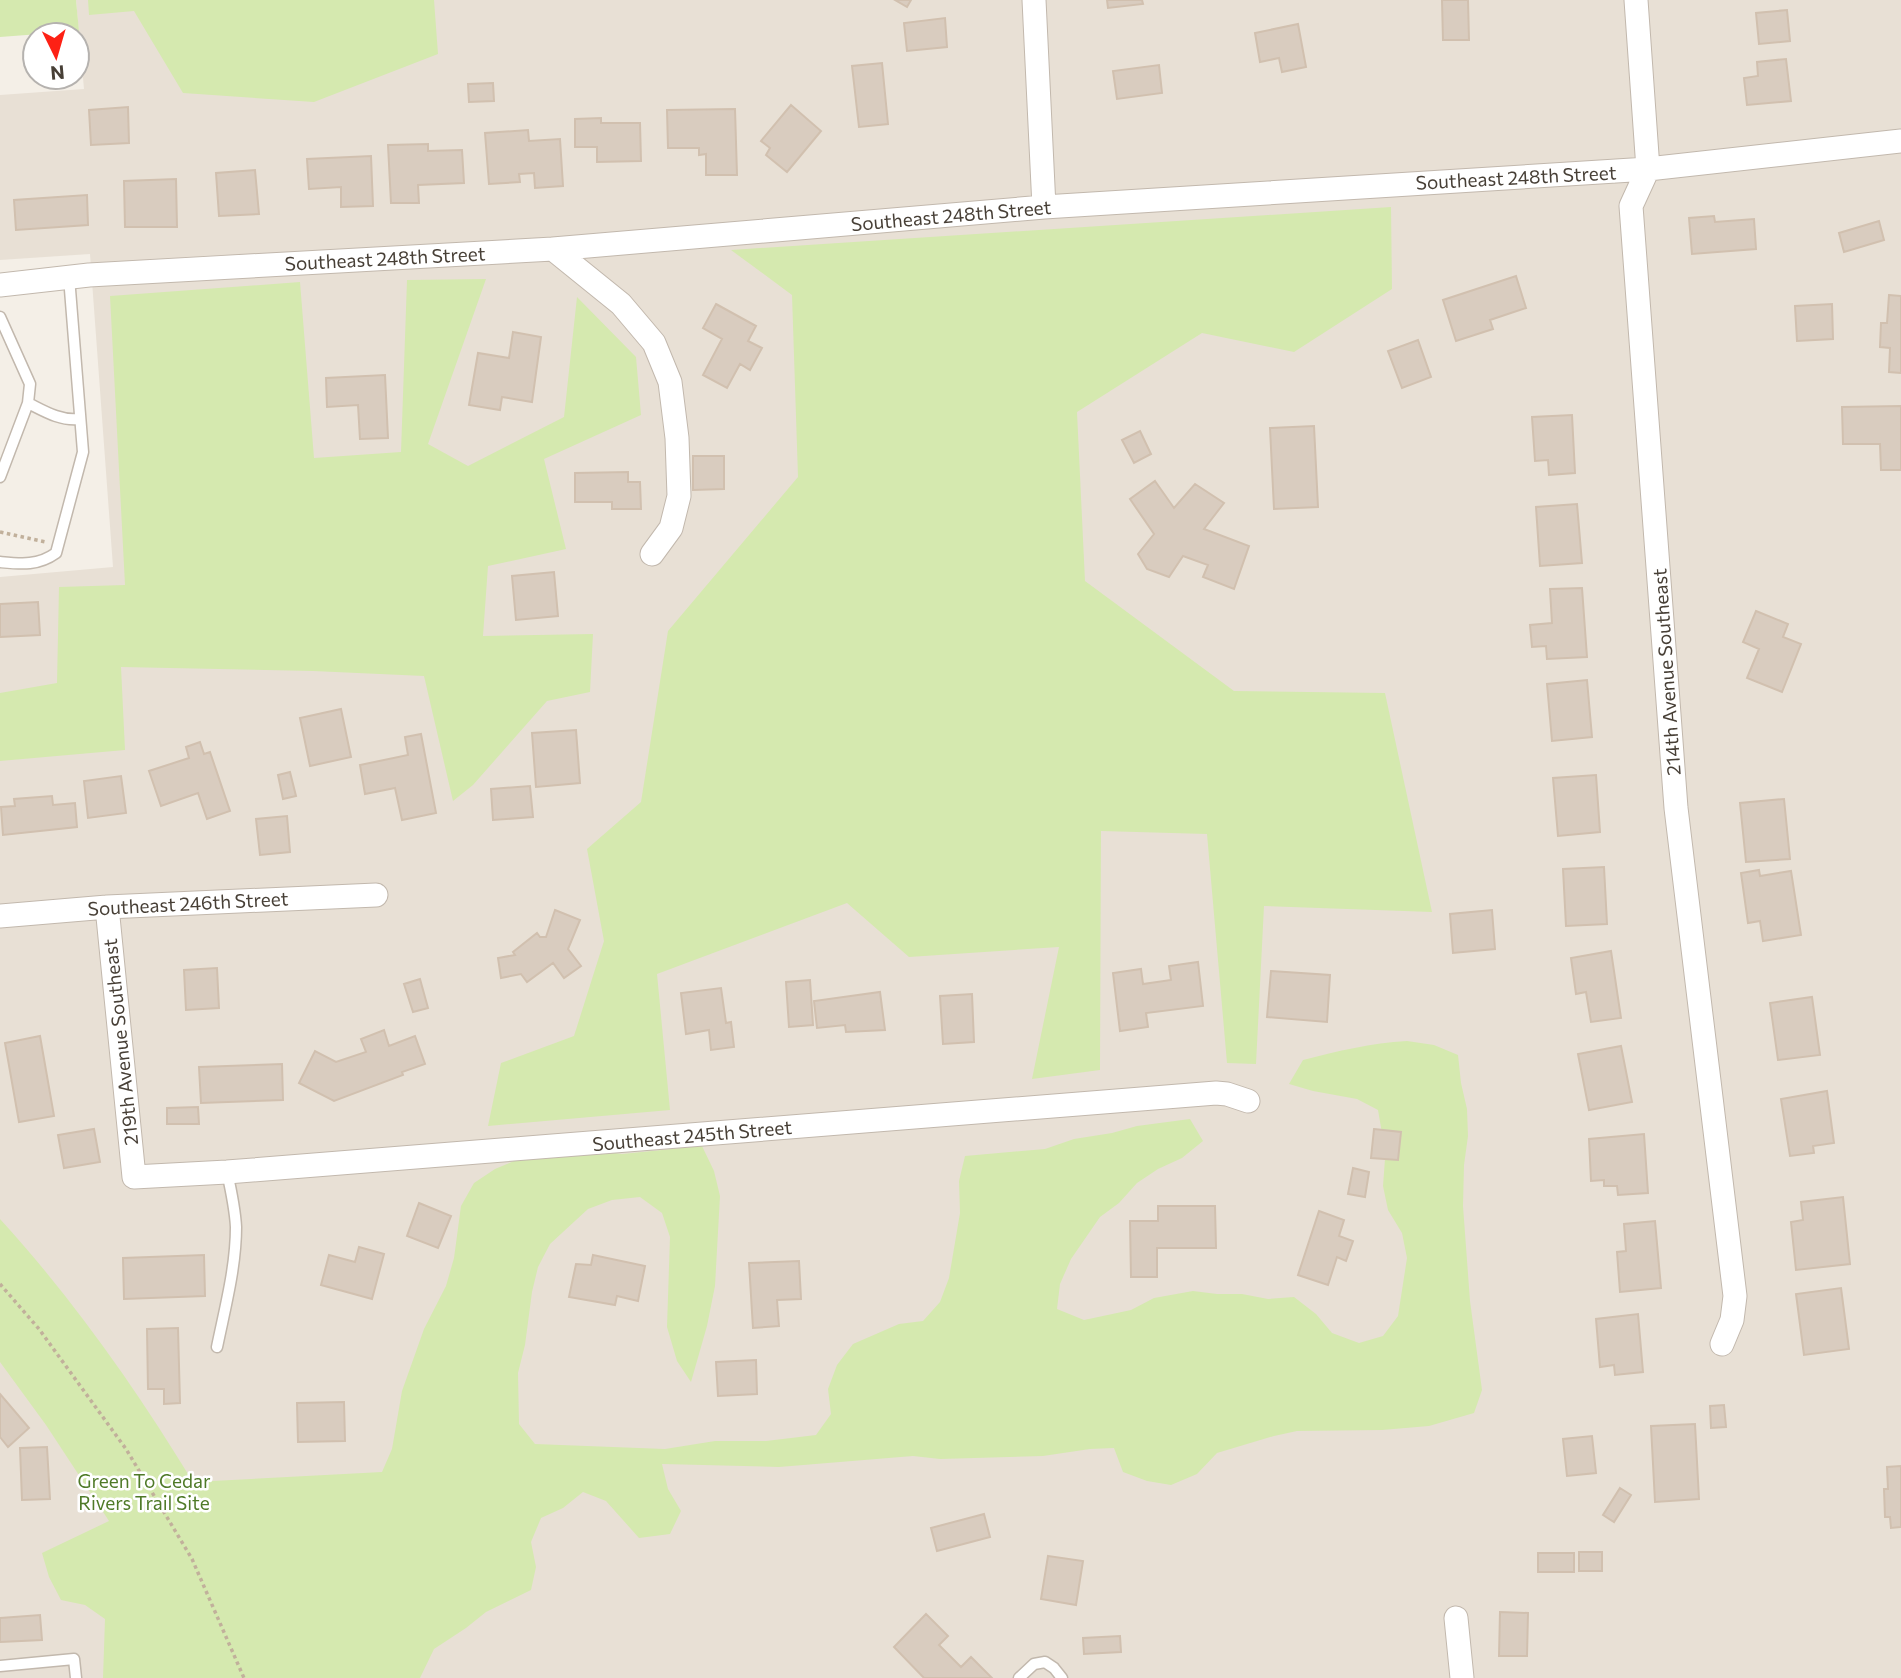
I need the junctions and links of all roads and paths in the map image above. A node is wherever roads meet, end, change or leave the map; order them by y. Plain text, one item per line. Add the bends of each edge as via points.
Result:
1 (1034, 0) edge
2 (1636, 0) edge
3 (1901, 141) edge
4 (1648, 169) junction
5 (1044, 207) junction
6 (552, 249) junction
7 (69, 277) junction
8 (0, 285) edge
9 (0, 317) edge
10 (28, 403) junction
11 (79, 419) junction
12 (0, 477) edge
13 (0, 532) edge
14 (58, 545) junction
15 (652, 554) dead end
16 (0, 562) edge
17 (376, 895) dead end
18 (107, 906) junction
19 (0, 916) edge
20 (1248, 1101) dead end
21 (227, 1171) junction
22 (134, 1177) joint
23 (0, 1284) edge
24 (1723, 1344) dead end
25 (217, 1347) dead end
26 (1456, 1618) dead end
27 (0, 1666) edge
28 (76, 1678) edge
29 (244, 1678) edge
30 (1019, 1678) edge
31 (1062, 1678) edge
32 (1462, 1678) edge

1 - 5 street
2 - 4 street, 214th Avenue Southeast
3 - 4 street, Southeast 248th Street
4 - 5 street, Southeast 248th Street
4 - 24 street, 214th Avenue Southeast via 1631,206 1676,808 1735,1296
5 - 6 street, Southeast 248th Street
6 - 7 street, Southeast 248th Street
6 - 15 street via 621,304 654,343 670,382 679,496 671,528
7 - 8 street, Southeast 248th Street
7 - 11 lane
9 - 10 lane via 30,384
10 - 11 lane via 69,420
10 - 12 lane
11 - 14 lane via 83,452
13 - 14 path
14 - 16 lane via 56,553 45,560
17 - 18 street, Southeast 246th Street
18 - 19 street, Southeast 246th Street
18 - 22 street, 219th Avenue Southeast
20 - 21 street, Southeast 245th Street via 1216,1093
21 - 22 street, Southeast 245th Street
21 - 25 lane via 236,1227
23 - 29 path via 126,1449 192,1559
26 - 32 street
27 - 28 lane via 74,1659
30 - 31 lane via 1034,1664 1045,1662

